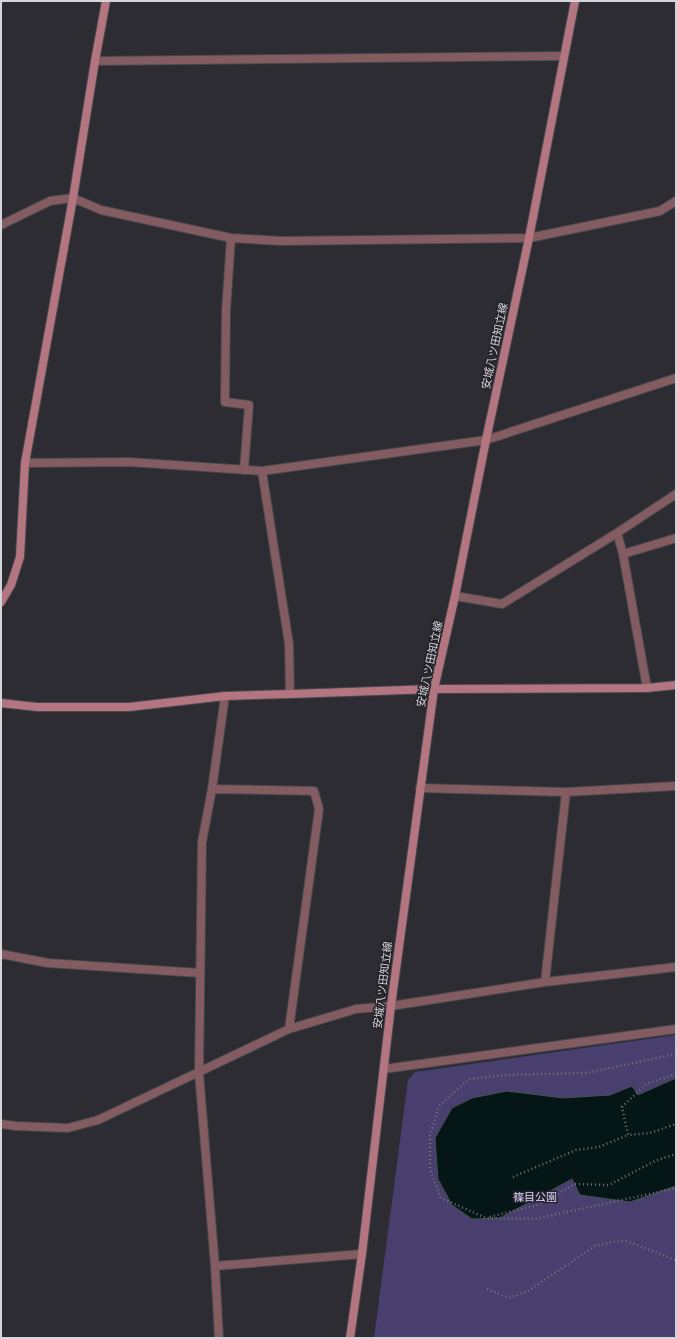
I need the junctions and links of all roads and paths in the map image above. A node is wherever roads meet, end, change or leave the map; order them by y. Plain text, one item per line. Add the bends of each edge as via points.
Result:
1 (106, 1) edge
2 (575, 1) edge
3 (564, 56) junction
4 (95, 61) junction
5 (73, 198) junction
6 (676, 201) edge
7 (1, 224) edge
8 (231, 238) junction
9 (529, 238) junction
10 (676, 378) edge
11 (486, 440) junction
12 (25, 463) junction
13 (244, 470) junction
14 (262, 471) junction
15 (676, 494) edge
16 (617, 533) junction
17 (676, 538) edge
18 (623, 554) junction
19 (455, 596) junction
20 (1, 602) edge
21 (676, 685) edge
22 (647, 688) junction
23 (434, 690) junction
24 (290, 694) junction
25 (225, 696) junction
26 (1, 703) edge
27 (676, 786) edge
28 (420, 788) junction
29 (212, 789) junction
30 (566, 792) junction
31 (1, 954) edge
32 (676, 966) edge
33 (200, 974) junction
34 (544, 982) junction
35 (392, 1006) junction
36 (289, 1030) junction
37 (676, 1030) edge
38 (676, 1054) edge
39 (384, 1069) junction
40 (199, 1072) junction
41 (676, 1074) edge
42 (1, 1124) edge
43 (676, 1124) edge
44 (628, 1135) junction
45 (676, 1154) edge
46 (513, 1176) dead end
47 (676, 1188) edge
48 (486, 1218) junction
49 (362, 1254) junction
50 (676, 1260) edge
51 (215, 1266) junction
52 (486, 1290) dead end
53 (219, 1338) edge
54 (350, 1338) edge

1 - 4 main road
2 - 3 main road, 安城八ツ田知立線
3 - 4 street
3 - 9 main road, 安城八ツ田知立線
4 - 5 main road
5 - 7 street via 50,201
5 - 8 street via 101,210
5 - 12 main road
6 - 9 street via 660,211
8 - 9 street via 281,241
8 - 13 street via 226,311 225,402 249,405
9 - 11 main road, 安城八ツ田知立線
10 - 11 street
11 - 14 street
11 - 19 main road, 安城八ツ田知立線
12 - 13 street via 129,462
12 - 20 main road via 20,557 11,585
13 - 14 street
14 - 24 street via 289,644
15 - 16 street
16 - 18 street
16 - 19 street via 502,604
17 - 18 street
18 - 22 street
19 - 23 main road, 安城八ツ田知立線
21 - 22 main road
22 - 23 main road
23 - 24 main road
23 - 28 main road, 安城八ツ田知立線
24 - 25 main road
25 - 26 main road via 129,707 37,707
25 - 29 street
27 - 30 street
28 - 30 street
28 - 35 main road, 安城八ツ田知立線
29 - 33 street via 202,842
29 - 36 street via 314,791 319,809
30 - 34 street
31 - 33 street via 48,963
32 - 34 street
33 - 40 street
34 - 35 street
35 - 36 street via 356,1009
35 - 39 main road, 安城八ツ田知立線
36 - 40 street
37 - 39 street
38 - 48 path via 587,1073 505,1075 469,1079 439,1106 430,1136 430,1170 441,1198
39 - 49 main road, 安城八ツ田知立線
40 - 42 street via 98,1120 68,1128
40 - 51 street
41 - 44 path via 646,1084 622,1107
43 - 44 path via 650,1134
44 - 46 path via 599,1147 576,1150
45 - 48 path via 654,1161 609,1185 575,1184 537,1205
47 - 48 path via 534,1219
49 - 51 street
49 - 54 main road, 安城八ツ田知立線
50 - 52 path via 626,1241 613,1242 595,1246 528,1291 509,1298
51 - 53 street

